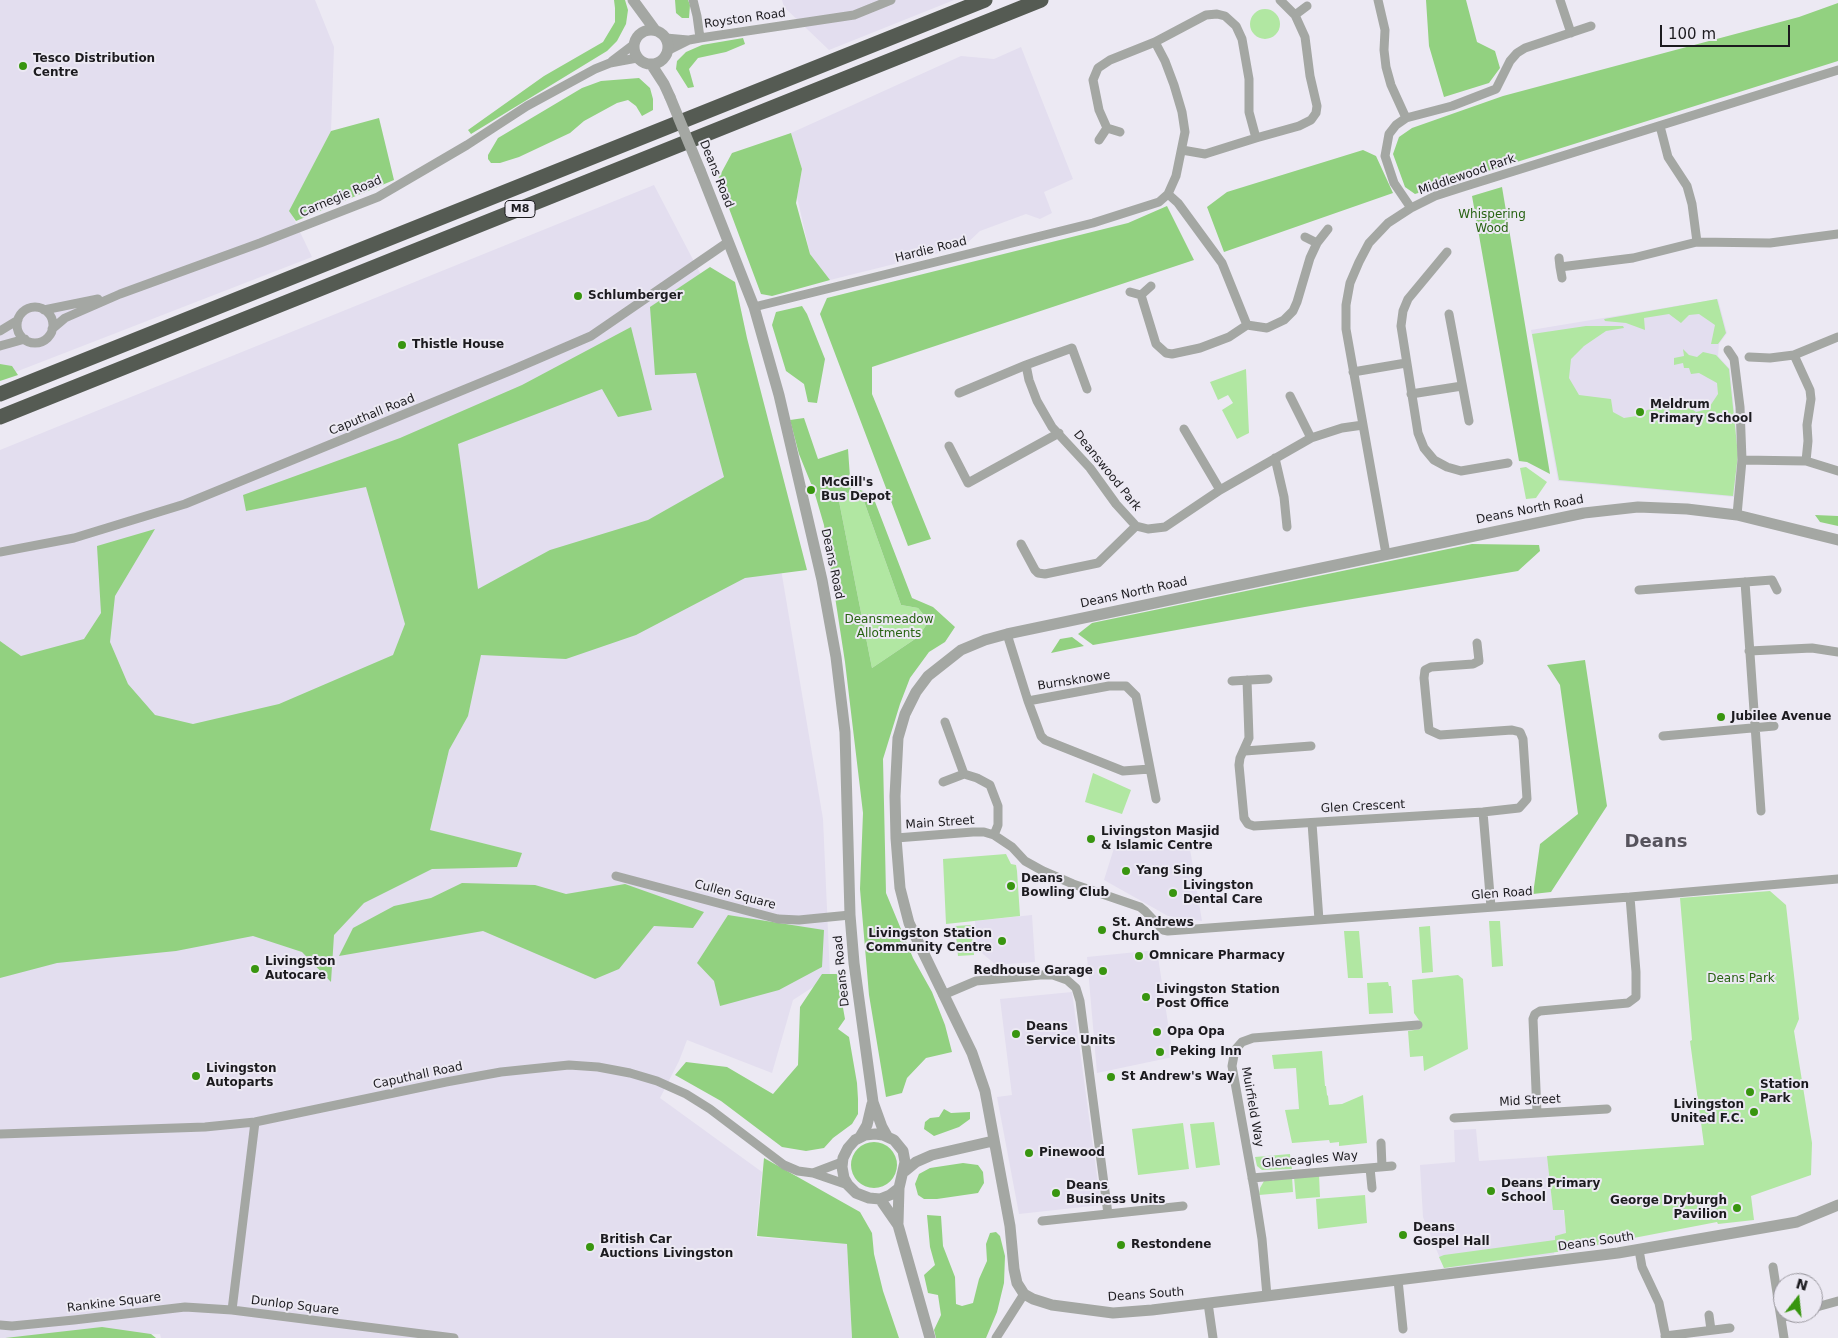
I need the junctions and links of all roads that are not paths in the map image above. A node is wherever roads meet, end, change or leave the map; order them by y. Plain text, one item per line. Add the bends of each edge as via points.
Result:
1 (693, 0) edge
2 (891, 0) edge
3 (985, 0) edge
4 (1041, 0) edge
5 (1280, 0) edge
6 (1378, 0) edge
7 (1560, 0) edge
8 (634, 2) edge
9 (1307, 6) dead end
10 (1295, 15) junction
11 (1591, 26) dead end
12 (655, 30) junction
13 (1572, 33) junction
14 (666, 38) junction
15 (700, 38) junction
16 (636, 40) junction
17 (689, 40) junction
18 (1155, 42) junction
19 (638, 58) junction
20 (660, 59) junction
21 (610, 63) junction
22 (1838, 70) edge
23 (1406, 118) junction
24 (1660, 126) junction
25 (1107, 128) junction
26 (1120, 132) dead end
27 (1256, 138) junction
28 (1099, 140) dead end
29 (1182, 150) junction
30 (1168, 194) junction
31 (1411, 208) junction
32 (1328, 229) dead end
33 (1838, 234) edge
34 (1305, 237) dead end
35 (728, 242) junction
36 (1697, 242) junction
37 (1317, 243) junction
38 (1446, 252) dead end
39 (1562, 278) dead end
40 (1151, 286) dead end
41 (1130, 292) dead end
42 (120, 294) junction
43 (1141, 295) junction
44 (754, 307) junction
45 (44, 310) junction
46 (1450, 314) dead end
47 (18, 320) junction
48 (1247, 325) junction
49 (52, 329) junction
50 (0, 331) edge
51 (1838, 338) edge
52 (25, 339) junction
53 (0, 346) edge
54 (1728, 350) dead end
55 (1794, 355) junction
56 (1749, 357) dead end
57 (1406, 363) junction
58 (1026, 365) junction
59 (1353, 372) junction
60 (1462, 386) junction
61 (1087, 389) dead end
62 (960, 393) dead end
63 (0, 394) edge
64 (1411, 394) junction
65 (1290, 396) dead end
66 (0, 417) edge
67 (1469, 421) dead end
68 (1363, 425) junction
69 (1184, 429) dead end
70 (1059, 433) junction
71 (1311, 438) junction
72 (949, 446) dead end
73 (1275, 458) junction
74 (1742, 460) junction
75 (1806, 461) junction
76 (1508, 463) dead end
77 (1838, 471) edge
78 (1220, 490) junction
79 (1737, 515) junction
80 (1136, 526) junction
81 (1287, 527) dead end
82 (1838, 540) edge
83 (1021, 544) dead end
84 (0, 552) edge
85 (1386, 554) junction
86 (1745, 582) junction
87 (1639, 590) dead end
88 (1777, 590) dead end
89 (1006, 634) junction
90 (1477, 643) dead end
91 (1749, 651) junction
92 (1838, 652) edge
93 (1268, 679) dead end
94 (1247, 680) junction
95 (1232, 681) dead end
96 (1028, 701) junction
97 (945, 722) dead end
98 (1774, 726) dead end
99 (1754, 727) junction
100 (1663, 736) dead end
101 (1311, 746) dead end
102 (1244, 751) junction
103 (1150, 770) junction
104 (964, 774) junction
105 (943, 782) dead end
106 (1156, 799) dead end
107 (1760, 811) dead end
108 (1483, 812) junction
109 (1312, 823) junction
110 (994, 835) junction
111 (896, 838) junction
112 (616, 876) dead end
113 (1838, 879) edge
114 (1630, 897) junction
115 (1491, 907) junction
116 (850, 915) junction
117 (1319, 920) junction
118 (1168, 931) joint
119 (944, 996) junction
120 (1418, 1025) dead end
121 (873, 1102) junction
122 (1607, 1109) dead end
123 (1537, 1113) junction
124 (1454, 1118) dead end
125 (255, 1122) junction
126 (0, 1134) edge
127 (887, 1136) junction
128 (860, 1137) junction
129 (993, 1141) junction
130 (1380, 1143) dead end
131 (903, 1151) junction
132 (932, 1155) junction
133 (842, 1162) junction
134 (1392, 1166) dead end
135 (1382, 1167) junction
136 (1370, 1168) junction
137 (904, 1171) junction
138 (813, 1173) junction
139 (1252, 1178) junction
140 (848, 1185) junction
141 (898, 1188) junction
142 (1372, 1188) dead end
143 (880, 1199) junction
144 (1183, 1206) dead end
145 (1837, 1207) edge
146 (1108, 1214) junction
147 (1042, 1221) dead end
148 (898, 1225) junction
149 (1639, 1250) junction
150 (1773, 1267) dead end
151 (1774, 1273) edge
152 (1398, 1280) junction
153 (1024, 1294) junction
154 (1267, 1296) junction
155 (1838, 1301) edge
156 (1208, 1303) junction
157 (1823, 1305) edge
158 (232, 1310) junction
159 (1709, 1315) dead end
160 (1782, 1323) edge
161 (0, 1325) edge
162 (1730, 1328) dead end
163 (1403, 1329) dead end
164 (1711, 1330) junction
165 (1666, 1337) edge
166 (454, 1338) edge
167 (930, 1338) edge
168 (996, 1338) edge
169 (1213, 1338) edge
170 (1784, 1338) edge

1 - 15 street
2 - 15 street, Royston Road via 854,15
3 - 63 highway, M8
4 - 66 highway, M8
5 - 10 street
6 - 23 street via 1386,30 1384,50 1390,85
7 - 13 street
8 - 12 street
8 - 16 street
9 - 10 street
10 - 27 street via 1305,37 1316,113 1311,120 1299,126
11 - 13 street
12 - 14 street
12 - 16 street via 643,31
13 - 23 street via 1517,53 1496,88 1452,106
14 - 17 street, Royston Road
14 - 20 street via 668,45
15 - 17 street, Royston Road
16 - 19 street via 634,52
16 - 21 street, Carnegie Road
17 - 20 street, Royston Road
18 - 25 street via 1098,68 1093,80 1095,95
18 - 27 street via 1206,15 1225,16 1236,26 1246,58 1249,112
18 - 29 street via 1182,112 1185,132
19 - 20 street via 643,63
19 - 21 street, Carnegie Road
20 - 35 street, Deans Road, bridge via 664,84
21 - 42 street, Carnegie Road via 527,106 378,197
22 - 24 street, Middlewood Park
23 - 31 street via 1389,134 1385,156 1394,183
24 - 31 street, Middlewood Park via 1435,196
24 - 36 street via 1668,157 1687,186
25 - 26 street
25 - 28 street
27 - 29 street via 1205,154
29 - 30 street
30 - 44 street, Hardie Road via 1159,202 1114,217
30 - 48 street via 1222,263
31 - 59 street, Middlewood Park via 1388,223 1369,243 1350,283 1346,329
32 - 37 street
33 - 36 street via 1770,244
34 - 37 street
35 - 44 street, Deans Road
35 - 84 street, Caputhall Road via 591,336 512,370 185,504 74,538
36 - 39 street via 1633,258 1559,262
37 - 48 street via 1293,310 1284,320 1267,328
38 - 57 street via 1408,299 1403,311 1401,326
40 - 43 street
41 - 43 street
42 - 45 street, Carnegie Road
42 - 49 street, Carnegie Road via 65,318
43 - 48 street via 1156,344 1166,353 1200,348 1229,337
44 - 116 street, Deans Road via 806,506 836,657 845,732
45 - 47 street, Carnegie Road via 28,309
45 - 49 street via 50,316
46 - 60 street
47 - 50 street, Carnegie Road
47 - 52 street via 18,331
49 - 52 street, Carnegie Road via 41,342
51 - 55 street
52 - 53 street, Carnegie Road
54 - 74 street via 1734,360
55 - 56 street
55 - 75 street via 1810,390
57 - 59 street
57 - 64 street
58 - 61 street via 1072,348
58 - 62 street
58 - 70 street, Deanswood Park via 1037,401
59 - 68 street, Middlewood Park
60 - 64 street
60 - 67 street
64 - 76 street via 1418,433 1434,460 1461,470
65 - 71 street
68 - 71 street, Deanswood Park
68 - 85 street, Middlewood Park
69 - 78 street
70 - 72 street, Deanswood Park via 968,483
70 - 80 street, Deanswood Park
71 - 73 street, Deanswood Park
73 - 78 street, Deanswood Park
73 - 81 street
74 - 75 street
74 - 79 street
75 - 77 street
78 - 80 street, Deanswood Park via 1165,527 1148,529
79 - 82 street, Deans North Road
79 - 85 street, Deans North Road via 1687,508 1638,507 1584,512
80 - 83 street, Deanswood Park via 1098,563 1045,574 1035,570
85 - 89 street, Deans North Road
86 - 87 street
86 - 88 street via 1772,580
86 - 91 street
89 - 96 street, Burnsknowe
89 - 111 street, Deans North Road via 961,650 928,676 916,692 898,738
90 - 108 street, Glen Crescent via 1479,662 1431,667 1425,670 1424,678 1429,730 1440,735 1520,732 1527,799 1519,808
91 - 92 street via 1812,648
91 - 99 street
93 - 94 street
94 - 95 street
94 - 102 street via 1249,738
96 - 103 street, Burnsknowe via 1040,736 1045,740 1123,771
96 - 103 street, Burnsknowe via 1109,686 1126,686 1136,696
97 - 104 street via 949,743
98 - 99 street
99 - 100 street
99 - 107 street
101 - 102 street
102 - 109 street via 1240,765 1244,818 1248,824
103 - 106 street, Burnsknowe
104 - 105 street
104 - 110 street via 990,784 998,806 998,825
108 - 109 street, Glen Crescent
108 - 115 street
109 - 117 street, Glen Crescent
110 - 111 street, Main Street via 973,832
110 - 118 street, Main Street via 1043,871 1140,908
111 - 119 street, Deans North Road via 900,888 909,922
112 - 116 street, Cullen Square via 778,919
113 - 114 street, Glen Road
114 - 115 street, Glen Road
114 - 123 street via 1636,997 1628,1003 1535,1014
115 - 117 street, Glen Road
116 - 121 street, Deans Road
117 - 118 street, Glen Road
119 - 129 street, Deans North Road via 972,1053 985,1091
119 - 146 street via 976,980 1040,975 1067,980 1076,988
120 - 139 street, Muirfield Way via 1253,1038 1242,1042 1235,1050 1232,1066
121 - 127 street, Deans Road
121 - 128 street, Deans Road
122 - 123 street, Mid Street
123 - 124 street, Mid Street
125 - 126 street, Caputhall Road via 205,1127
125 - 138 street, Caputhall Road via 500,1072 569,1065 598,1067 658,1081 686,1094 784,1165
125 - 158 street, Dunlop Square
127 - 128 street
127 - 131 street
128 - 133 street via 848,1148
129 - 132 street
129 - 153 street via 1010,1226 1014,1269
130 - 135 street
131 - 132 street
131 - 137 street
132 - 137 street
133 - 138 street
133 - 140 street
134 - 135 street, Gleneagles Way
135 - 136 street, Gleneagles Way
136 - 139 street, Gleneagles Way
136 - 142 street, Gleneagles Way
137 - 141 street
138 - 140 street, Caputhall Road
139 - 154 street, Muirfield Way
140 - 143 street via 856,1193
141 - 143 street
141 - 148 street
143 - 148 street
144 - 146 street
145 - 149 street, Deans South via 1797,1222
146 - 147 street
148 - 167 street
149 - 152 street, Deans South
149 - 165 street via 1642,1267 1659,1303
150 - 151 street
152 - 154 street, Deans South
152 - 163 street
153 - 156 street, Deans South via 1052,1305 1113,1313
153 - 168 street
154 - 156 street, Deans South
155 - 157 street
156 - 169 street
158 - 161 street, Rankine Square via 185,1307
158 - 166 street, Dunlop Square
159 - 164 street
160 - 170 street
162 - 164 street
164 - 165 street

